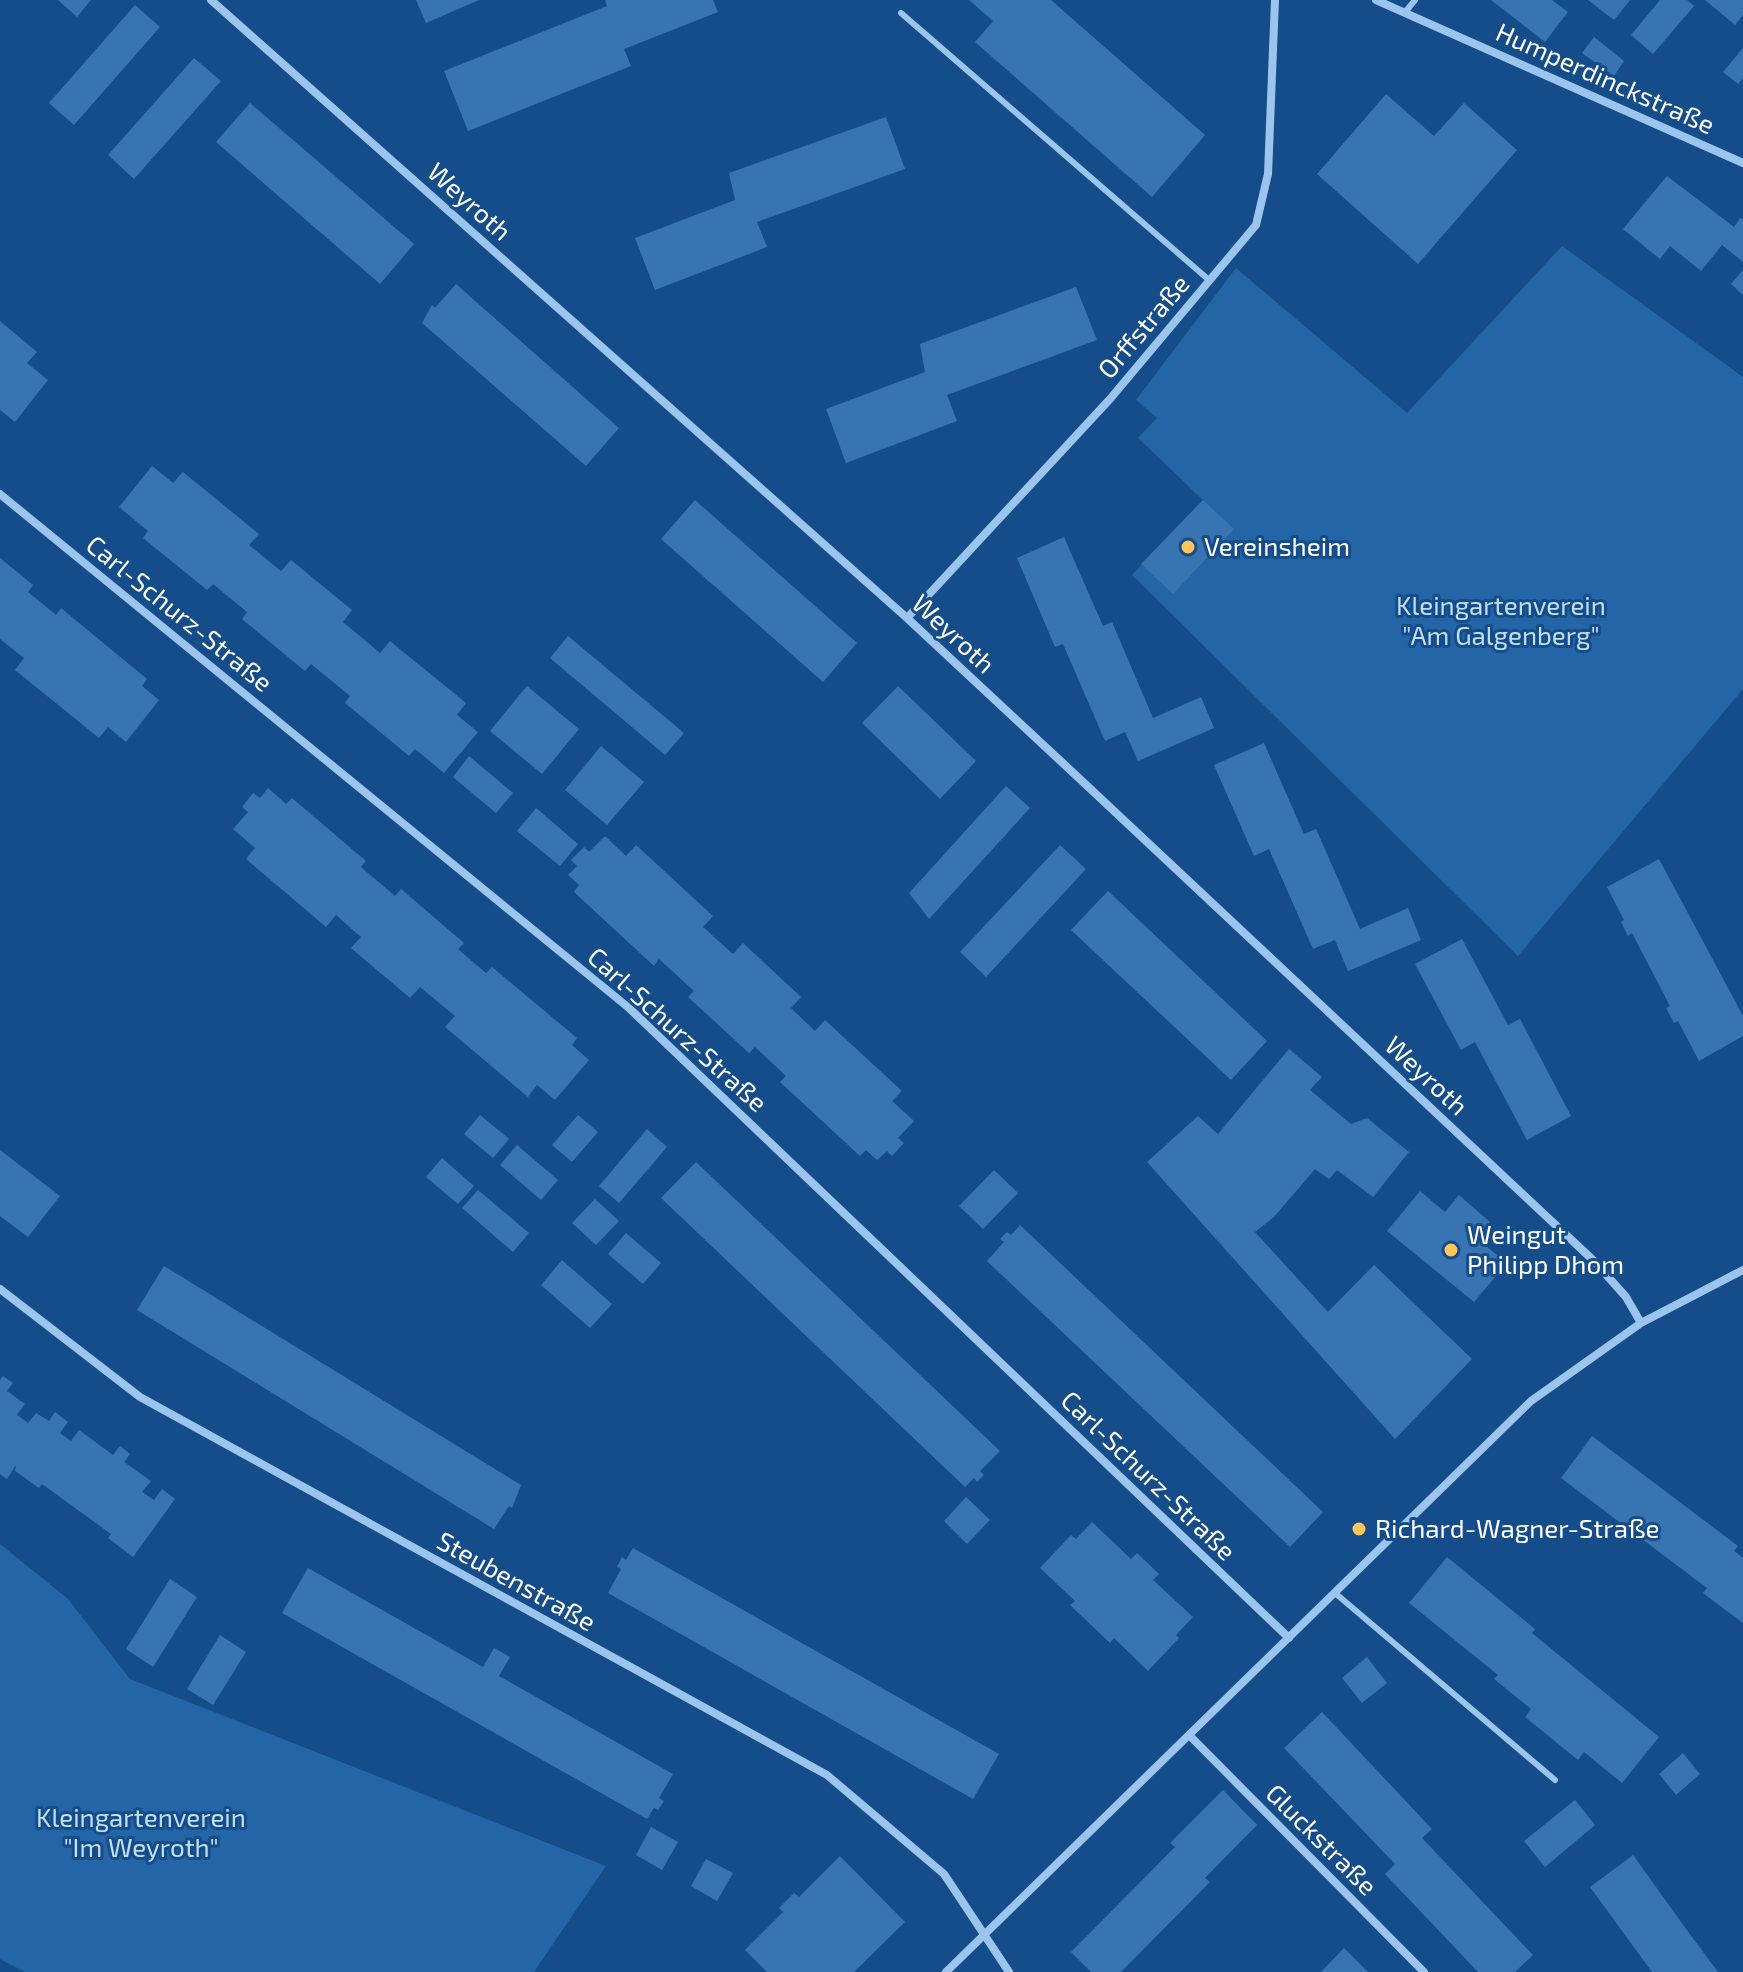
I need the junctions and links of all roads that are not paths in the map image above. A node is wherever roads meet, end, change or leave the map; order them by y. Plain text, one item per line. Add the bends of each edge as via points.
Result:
1 (211, 0) edge
2 (1275, 0) edge
3 (1376, 0) edge
4 (1415, 0) edge
5 (1406, 11) junction
6 (901, 13) dead end
7 (1743, 163) edge
8 (1209, 280) junction
9 (0, 494) edge
10 (907, 618) junction
11 (1743, 1270) edge
12 (0, 1289) edge
13 (1641, 1323) junction
14 (1335, 1593) junction
15 (1289, 1638) junction
16 (1190, 1736) junction
17 (1555, 1780) dead end
18 (987, 1936) junction
19 (946, 1972) edge
20 (1009, 1972) edge
21 (1424, 1972) edge

1 - 10 street, Weyroth
2 - 8 street, Orffstraße via 1268,174 1256,225
3 - 5 street, Humperdinckstraße
4 - 5 lane
5 - 7 street, Humperdinckstraße
6 - 8 lane
8 - 10 street, Orffstraße via 1037,481
9 - 15 street, Carl-Schurz-Straße via 629,1008
10 - 13 street, Weyroth via 1594,1261
11 - 13 street
12 - 18 street, Steubenstraße via 140,1397 827,1775 944,1874
13 - 14 street via 1531,1401
14 - 15 street
14 - 17 lane
15 - 16 street
16 - 18 street
16 - 21 street, Gluckstraße
18 - 19 street
18 - 20 street, Steubenstraße

